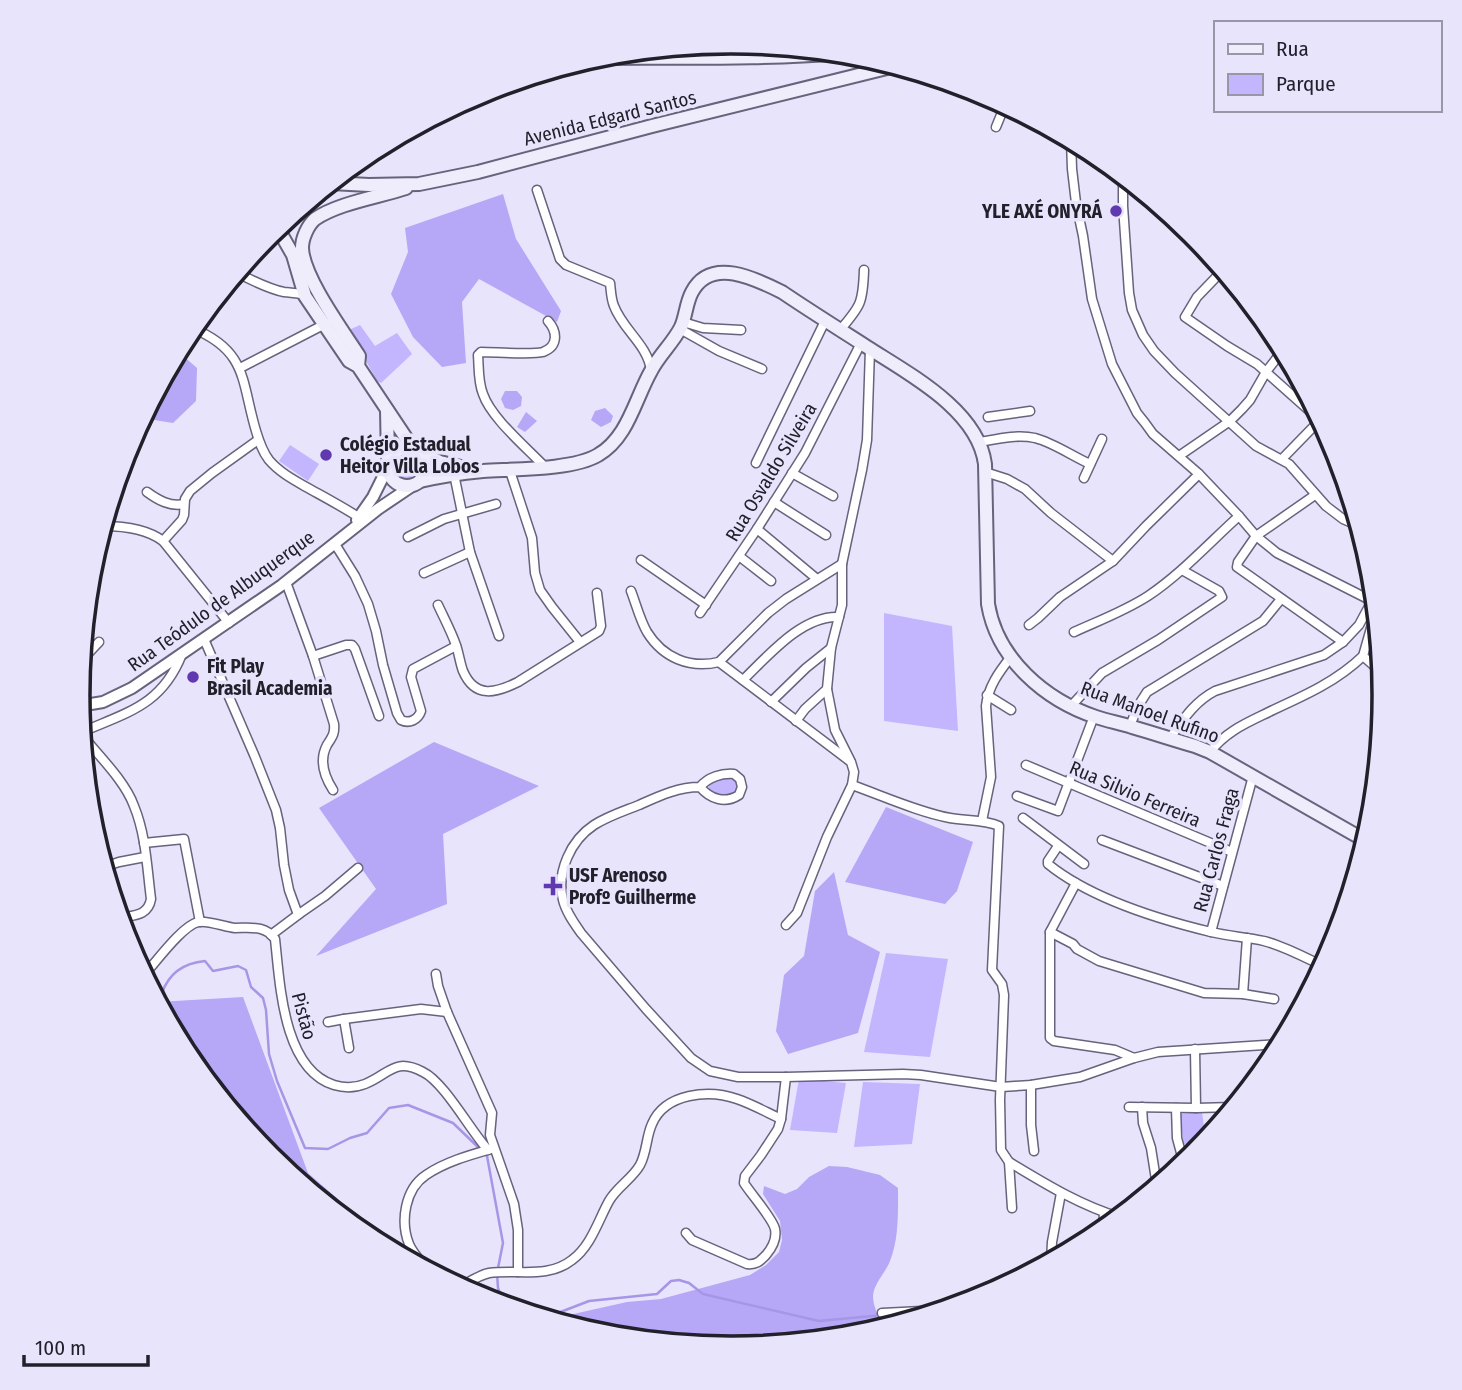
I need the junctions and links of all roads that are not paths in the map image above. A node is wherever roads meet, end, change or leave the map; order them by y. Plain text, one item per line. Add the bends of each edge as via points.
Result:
1 (716, 55) edge
2 (780, 57) edge
3 (668, 58) edge
4 (724, 58) junction
5 (875, 71) edge
6 (1001, 114) edge
7 (996, 127) dead end
8 (1071, 152) edge
9 (346, 183) edge
10 (419, 184) junction
11 (1123, 189) edge
12 (537, 190) dead end
13 (283, 237) edge
14 (864, 271) dead end
15 (246, 277) edge
16 (1216, 277) edge
17 (311, 292) junction
18 (548, 321) dead end
19 (825, 321) junction
20 (330, 322) junction
21 (682, 326) junction
22 (741, 330) dead end
23 (840, 330) junction
24 (202, 333) edge
25 (865, 346) junction
26 (1276, 359) edge
27 (240, 368) junction
28 (762, 369) dead end
29 (651, 370) junction
30 (1266, 372) junction
31 (1301, 404) edge
32 (387, 409) junction
33 (1030, 411) dead end
34 (988, 417) dead end
35 (1230, 421) junction
36 (1313, 428) edge
37 (1101, 439) dead end
38 (258, 440) junction
39 (980, 442) junction
40 (417, 451) junction
41 (1179, 456) junction
42 (1282, 459) junction
43 (756, 463) dead end
44 (1090, 464) junction
45 (388, 467) junction
46 (545, 467) junction
47 (483, 471) junction
48 (510, 471) junction
49 (985, 472) junction
50 (792, 473) junction
51 (454, 474) junction
52 (1199, 474) junction
53 (1084, 478) dead end
54 (416, 484) junction
55 (147, 492) dead end
56 (1315, 495) junction
57 (833, 496) dead end
58 (774, 502) junction
59 (184, 504) junction
60 (496, 504) dead end
61 (463, 514) junction
62 (1239, 516) junction
63 (361, 519) junction
64 (1347, 520) edge
65 (113, 527) edge
66 (757, 529) junction
67 (826, 535) dead end
68 (1256, 536) junction
69 (408, 537) dead end
70 (339, 540) junction
71 (163, 541) junction
72 (470, 552) junction
73 (739, 556) junction
74 (641, 560) dead end
75 (1113, 561) junction
76 (842, 564) junction
77 (1182, 570) junction
78 (424, 573) dead end
79 (817, 579) junction
80 (771, 581) dead end
81 (286, 582) junction
82 (631, 591) dead end
83 (597, 593) dead end
84 (1363, 594) edge
85 (1281, 598) junction
86 (438, 605) dead end
87 (1366, 612) edge
88 (839, 617) junction
89 (229, 623) junction
90 (1029, 625) dead end
91 (1073, 632) dead end
92 (499, 636) dead end
93 (1368, 637) edge
94 (205, 639) junction
95 (99, 642) dead end
96 (580, 642) junction
97 (1343, 642) junction
98 (456, 646) junction
99 (831, 648) junction
100 (92, 649) edge
101 (182, 654) junction
102 (313, 656) junction
103 (1363, 656) junction
104 (1010, 658) junction
105 (719, 662) junction
106 (1370, 663) edge
107 (743, 680) junction
108 (827, 689) junction
109 (987, 695) junction
110 (771, 702) junction
111 (90, 705) edge
112 (1071, 706) junction
113 (1011, 710) dead end
114 (379, 716) dead end
115 (1094, 716) junction
116 (796, 721) junction
117 (1130, 726) junction
118 (92, 729) edge
119 (1170, 738) junction
120 (93, 747) edge
121 (1210, 752) junction
122 (851, 762) junction
123 (1026, 765) dead end
124 (1253, 776) junction
125 (1069, 783) junction
126 (852, 785) junction
127 (700, 787) junction
128 (333, 790) dead end
129 (1017, 796) dead end
130 (1023, 818) dead end
131 (982, 821) junction
132 (1356, 835) edge
133 (1102, 840) dead end
134 (144, 843) junction
135 (1058, 846) junction
136 (1232, 852) junction
137 (145, 857) junction
138 (113, 864) edge
139 (1084, 864) dead end
140 (358, 868) dead end
141 (1076, 883) junction
142 (1223, 886) junction
143 (299, 914) junction
144 (130, 916) edge
145 (200, 922) junction
146 (786, 925) dead end
147 (1049, 932) junction
148 (1211, 932) junction
149 (271, 934) junction
150 (1247, 938) junction
151 (1313, 962) edge
152 (151, 967) edge
153 (436, 974) dead end
154 (1243, 994) junction
155 (1274, 999) dead end
156 (447, 1012) junction
157 (344, 1018) junction
158 (328, 1023) dead end
159 (1268, 1045) edge
160 (349, 1048) dead end
161 (1195, 1049) junction
162 (1134, 1058) junction
163 (786, 1077) junction
164 (1031, 1085) junction
165 (1001, 1087) junction
166 (1129, 1107) dead end
167 (1142, 1107) junction
168 (1221, 1107) edge
169 (1176, 1108) junction
170 (1196, 1108) junction
171 (781, 1119) junction
172 (491, 1149) junction
173 (1034, 1151) dead end
174 (1181, 1151) edge
175 (1009, 1163) junction
176 (1156, 1175) edge
177 (1061, 1193) junction
178 (1012, 1208) dead end
179 (1104, 1213) edge
180 (686, 1233) dead end
181 (1052, 1249) edge
182 (412, 1251) edge
183 (518, 1272) junction
184 (473, 1281) edge
185 (904, 1312) edge
186 (882, 1313) dead end

1 - 4 street, Avenida Edgard Santos
2 - 4 main road, Avenida Edgard Santos
3 - 4 main road, Avenida Edgard Santos
5 - 10 main road, Avenida Edgard Santos
6 - 7 street
8 - 41 street via 1092,299 1112,364 1137,413
9 - 10 main road, Avenida Edgard Santos
10 - 17 main road via 337,208 312,222 302,247
11 - 35 street via 1129,293 1138,326 1163,362
12 - 29 street via 560,259 610,283 614,307 647,355
13 - 17 main road
14 - 23 street via 861,303
15 - 17 street via 275,290
16 - 30 street via 1197,297 1186,318
17 - 20 main road
18 - 46 street via 555,341 542,352 478,355 484,398
19 - 21 main road, Rua Teódulo de Albuquerque via 782,292 730,272 700,282
19 - 23 main road, Rua Teódulo de Albuquerque
19 - 43 street
20 - 27 street
20 - 32 main road via 349,361 358,366
21 - 22 street
21 - 28 street via 719,351
21 - 29 main road, Rua Teódulo de Albuquerque
23 - 25 main road, Rua Teódulo de Albuquerque
24 - 27 street via 218,341
25 - 39 main road, Rua Teódulo de Albuquerque via 937,394
25 - 50 street, Rua Osvaldo Silveira
25 - 76 street via 867,440
26 - 30 street
27 - 38 street
29 - 46 main road, Rua Teódulo de Albuquerque via 627,422 607,449 586,460
30 - 31 street
30 - 35 street via 1250,400
32 - 40 main road
32 - 45 main road
33 - 34 street
35 - 41 street
35 - 42 street via 1256,446
36 - 42 street
37 - 44 street
38 - 59 street via 186,495
38 - 63 street via 277,469
39 - 44 street via 1032,437
39 - 49 main road, Rua Manoel Rufino
40 - 45 main road via 397,451
40 - 47 main road, Rua Teódulo de Albuquerque via 450,466
40 - 54 main road via 426,470
41 - 52 street
42 - 56 street
44 - 53 street
45 - 54 main road via 395,483
45 - 63 street, Rua Teódulo de Albuquerque
46 - 48 main road, Rua Teódulo de Albuquerque
47 - 48 main road, Rua Teódulo de Albuquerque
47 - 51 main road, Rua Teódulo de Albuquerque
48 - 96 street via 532,538 540,590
49 - 75 street via 1025,489
49 - 104 main road, Rua Manoel Rufino via 988,604 994,629
50 - 57 street
50 - 58 street, Rua Osvaldo Silveira
51 - 54 main road, Rua Teódulo de Albuquerque
51 - 61 street
52 - 62 street
52 - 75 street
54 - 63 street, Rua Teódulo de Albuquerque
55 - 59 street via 166,503
56 - 64 street
56 - 68 street
58 - 66 street, Rua Osvaldo Silveira
58 - 67 street
59 - 71 street via 182,520
60 - 61 street
61 - 69 street
61 - 72 street
62 - 68 street
62 - 77 street
63 - 70 street, Rua Teódulo de Albuquerque
65 - 71 street via 149,533
66 - 73 street, Rua Osvaldo Silveira
66 - 79 street
68 - 84 street via 1277,553
68 - 85 street via 1238,569
70 - 81 street, Rua Teódulo de Albuquerque
70 - 98 street via 368,604 401,720 418,718 421,711 413,669
71 - 89 street
72 - 78 street
72 - 92 street
73 - 74 street, Rua Osvaldo Silveira via 703,609
73 - 80 street
75 - 90 street
76 - 79 street
76 - 88 street
77 - 91 street via 1146,597
77 - 112 street via 1222,597 1107,670
79 - 105 street via 768,613
81 - 89 street, Rua Teódulo de Albuquerque
81 - 102 street
82 - 105 street via 647,631 660,648 692,664
83 - 96 street via 601,626
85 - 97 street
85 - 117 street via 1263,621 1147,692
86 - 98 street
87 - 97 street
88 - 99 street
88 - 107 street via 814,621 791,635
89 - 94 street, Rua Teódulo de Albuquerque
93 - 103 street
94 - 101 street, Rua Teódulo de Albuquerque
94 - 143 street via 277,815 289,890
95 - 100 street
96 - 98 street via 518,682 492,692 468,681
97 - 119 street via 1313,660 1203,697
99 - 108 street
99 - 110 street
101 - 111 street, Rua Teódulo de Albuquerque via 118,696
101 - 118 street via 170,679 151,699
102 - 114 street via 352,645
102 - 128 street via 334,724 323,760
103 - 106 street
103 - 121 street via 1326,685 1230,732
104 - 109 street
104 - 112 main road, Rua Manoel Rufino
105 - 107 street
107 - 110 street
108 - 116 street
108 - 122 street via 835,730
109 - 113 street
109 - 131 street via 991,777
110 - 116 street
112 - 115 main road, Rua Manoel Rufino
115 - 117 main road, Rua Manoel Rufino
115 - 125 street
116 - 122 street
117 - 119 main road, Rua Manoel Rufino
119 - 121 main road, Rua Manoel Rufino
120 - 134 street via 126,790
121 - 124 main road, Rua Manoel Rufino
122 - 126 street
123 - 125 street, Rua Silvio Ferreira
124 - 132 main road, Rua Manoel Rufino
124 - 136 street, Rua Carlos Fraga
125 - 129 street via 1058,811
125 - 136 street, Rua Silvio Ferreira
126 - 131 street via 937,815
126 - 146 street via 797,913
127 - 127 street via 728,800 739,796 742,783 729,774
127 - 163 street via 668,793 586,831 564,867 562,899 581,933 691,1058 710,1071 727,1075
130 - 135 street
131 - 165 street via 999,827 992,965 1004,995
133 - 142 street
134 - 137 street
134 - 145 street via 184,839
135 - 139 street
135 - 141 street via 1048,864
136 - 142 street, Rua Carlos Fraga
137 - 138 street
137 - 144 street via 150,906
140 - 143 street
141 - 147 street
141 - 148 street via 1123,905
142 - 148 street, Rua Carlos Fraga
143 - 149 street
145 - 149 street via 264,929
145 - 152 street via 181,934
147 - 154 street via 1112,965 1204,993
147 - 162 street via 1050,1038
148 - 150 street
149 - 172 street, Pistão via 292,1039 308,1069 341,1087 364,1085 394,1067 422,1071 439,1084 472,1131
150 - 151 street
150 - 154 street
153 - 156 street
154 - 155 street
156 - 157 street via 421,1009
156 - 172 street via 492,1113
157 - 158 street
157 - 160 street
159 - 161 street
161 - 162 street
161 - 170 street
162 - 164 street via 1090,1074
163 - 165 street via 912,1074
163 - 171 street
164 - 165 street
164 - 173 street
165 - 175 street via 1000,1150
166 - 167 street
167 - 169 street
167 - 176 street
168 - 170 street
169 - 170 street
169 - 174 street
171 - 180 street via 744,1180 775,1228 771,1249 761,1261 747,1264 692,1240
171 - 183 street via 726,1096 694,1095 674,1101 657,1115 639,1165 615,1191 576,1258 551,1270
172 - 182 street via 419,1180 406,1208
172 - 183 street via 514,1203
175 - 177 street
175 - 178 street
177 - 179 street
177 - 181 street
183 - 184 street via 490,1273
185 - 186 street

